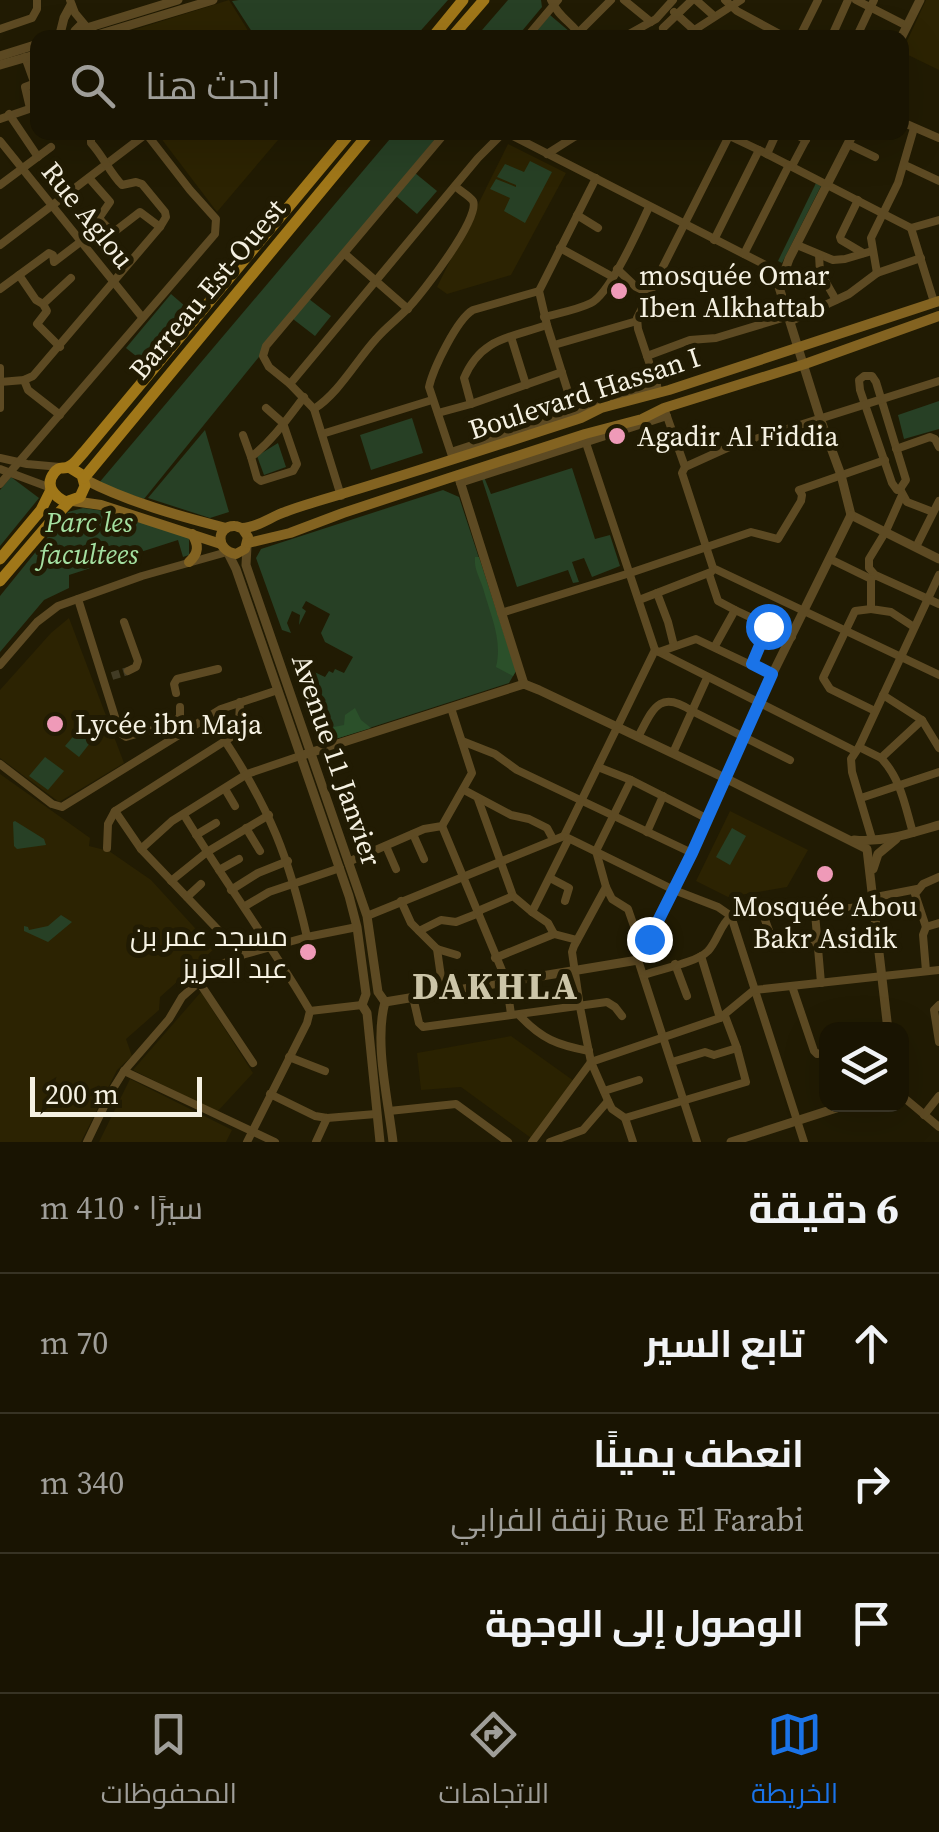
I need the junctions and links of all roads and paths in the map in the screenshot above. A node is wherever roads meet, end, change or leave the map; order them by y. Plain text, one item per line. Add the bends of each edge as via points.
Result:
1 (37, 0) edge
2 (178, 0) edge
3 (212, 0) edge
4 (464, 0) edge
5 (484, 0) edge
6 (612, 0) edge
7 (624, 0) edge
8 (655, 0) edge
9 (694, 0) edge
10 (742, 0) edge
11 (818, 0) edge
12 (848, 0) edge
13 (856, 0) edge
14 (920, 0) edge
15 (70, 2) edge
16 (554, 2) edge
17 (729, 2) edge
18 (872, 4) edge
19 (668, 5) edge
20 (677, 15) junction
21 (714, 16) junction
22 (654, 19) junction
23 (907, 26) junction
24 (0, 29) edge
25 (61, 30) edge
26 (83, 30) edge
27 (90, 30) edge
28 (92, 30) edge
29 (439, 30) edge
30 (458, 30) edge
31 (532, 30) edge
32 (576, 30) edge
33 (585, 30) edge
34 (635, 30) edge
35 (663, 30) edge
36 (668, 30) edge
37 (694, 30) joint
38 (773, 30) edge
39 (803, 30) edge
40 (835, 30) edge
41 (860, 30) edge
42 (905, 30) edge
43 (30, 47) edge
44 (0, 56) edge
45 (30, 56) edge
46 (25, 58) junction
47 (0, 65) edge
48 (30, 69) edge
49 (30, 108) edge
50 (4, 116) edge
51 (909, 126) edge
52 (914, 128) junction
53 (939, 138) edge
54 (91, 140) edge
55 (137, 140) edge
56 (151, 140) edge
57 (345, 140) edge
58 (363, 140) edge
59 (439, 140) edge
60 (497, 140) edge
61 (520, 140) edge
62 (569, 140) edge
63 (724, 140) edge
64 (739, 140) edge
65 (771, 140) edge
66 (806, 140) edge
67 (850, 140) edge
68 (848, 144) junction
69 (2, 146) edge
70 (51, 146) dead end
71 (763, 152) junction
72 (547, 154) junction
73 (38, 157) junction
74 (875, 157) dead end
75 (108, 164) junction
76 (905, 165) junction
77 (791, 166) junction
78 (22, 169) junction
79 (89, 178) junction
80 (596, 178) junction
81 (939, 181) edge
82 (0, 185) edge
83 (828, 185) junction
84 (455, 186) junction
85 (858, 200) junction
86 (53, 205) junction
87 (649, 207) junction
88 (882, 213) junction
89 (577, 215) junction
90 (939, 220) edge
91 (104, 224) junction
92 (684, 224) junction
93 (160, 227) junction
94 (598, 228) dead end
95 (912, 228) junction
96 (714, 240) junction
97 (80, 242) junction
98 (0, 245) edge
99 (797, 245) junction
100 (560, 248) junction
101 (868, 252) junction
102 (345, 254) junction
103 (744, 254) junction
104 (819, 255) junction
105 (920, 258) junction
106 (54, 262) junction
107 (615, 273) junction
108 (877, 273) junction
109 (783, 274) junction
110 (19, 275) junction
111 (376, 280) junction
112 (113, 282) junction
113 (0, 289) edge
114 (539, 291) junction
115 (650, 294) junction
116 (936, 297) edge
117 (836, 300) junction
118 (42, 304) junction
119 (408, 309) junction
120 (142, 316) junction
121 (939, 316) edge
122 (790, 318) junction
123 (546, 321) junction
124 (636, 322) junction
125 (512, 337) junction
126 (554, 345) junction
127 (60, 346) junction
128 (799, 348) junction
129 (647, 356) junction
130 (804, 364) junction
131 (0, 368) edge
132 (562, 372) junction
133 (24, 380) junction
134 (1, 382) edge
135 (939, 382) edge
136 (290, 384) junction
137 (526, 384) junction
138 (658, 389) junction
139 (304, 398) junction
140 (432, 400) junction
141 (880, 400) junction
142 (471, 404) junction
143 (867, 404) junction
144 (0, 408) edge
145 (266, 408) dead end
146 (314, 409) junction
147 (574, 412) junction
148 (666, 412) junction
149 (438, 413) junction
150 (60, 416) junction
151 (820, 418) junction
152 (283, 423) junction
153 (322, 434) junction
154 (243, 435) dead end
155 (586, 443) junction
156 (939, 447) edge
157 (896, 449) junction
158 (452, 456) junction
159 (251, 457) junction
160 (0, 458) edge
161 (885, 460) junction
162 (17, 462) junction
163 (685, 466) junction
164 (66, 467) junction
165 (5, 470) edge
166 (841, 475) junction
167 (84, 479) junction
168 (459, 479) junction
169 (0, 484) edge
170 (51, 489) junction
171 (901, 492) junction
172 (341, 496) junction
173 (72, 501) junction
174 (939, 501) edge
175 (934, 512) junction
176 (851, 515) junction
177 (226, 528) junction
178 (242, 528) junction
179 (886, 531) junction
180 (191, 534) junction
181 (248, 545) junction
182 (708, 547) junction
183 (916, 547) junction
184 (224, 549) junction
185 (939, 558) edge
186 (0, 559) edge
187 (830, 559) junction
188 (189, 562) junction
189 (711, 571) junction
190 (630, 574) junction
191 (939, 574) edge
192 (873, 577) junction
193 (0, 582) edge
194 (657, 593) junction
195 (78, 598) junction
196 (927, 598) junction
197 (639, 600) junction
198 (939, 604) edge
199 (734, 610) junction
200 (871, 610) junction
201 (501, 612) junction
202 (804, 612) junction
203 (124, 622) dead end
204 (768, 626) junction
205 (914, 627) junction
206 (846, 630) junction
207 (792, 638) junction
208 (674, 646) junction
209 (715, 646) junction
210 (657, 651) junction
211 (901, 658) junction
212 (752, 664) junction
213 (0, 666) edge
214 (218, 669) dead end
215 (128, 671) dead end
216 (772, 674) junction
217 (939, 675) edge
218 (707, 678) junction
219 (524, 684) junction
220 (278, 690) junction
221 (176, 693) dead end
222 (883, 695) junction
223 (240, 702) junction
224 (759, 704) junction
225 (180, 707) dead end
226 (451, 708) junction
227 (692, 712) junction
228 (874, 712) junction
229 (922, 720) junction
230 (616, 728) junction
231 (939, 728) edge
232 (638, 737) junction
233 (745, 738) junction
234 (934, 738) junction
235 (225, 741) junction
236 (462, 741) junction
237 (939, 748) edge
238 (857, 749) junction
239 (672, 753) junction
240 (305, 755) junction
241 (881, 758) junction
242 (790, 760) dead end
243 (0, 764) edge
244 (598, 767) junction
245 (939, 772) edge
246 (248, 774) junction
247 (727, 779) junction
248 (631, 780) junction
249 (899, 785) junction
250 (225, 789) junction
251 (464, 790) junction
252 (663, 796) junction
253 (861, 798) junction
254 (478, 799) junction
255 (582, 801) junction
256 (236, 806) dead end
257 (115, 810) junction
258 (184, 814) junction
259 (269, 814) junction
260 (614, 816) junction
261 (708, 819) junction
262 (216, 824) dead end
263 (939, 825) edge
264 (442, 826) junction
265 (246, 828) junction
266 (647, 832) junction
267 (913, 833) junction
268 (413, 834) junction
269 (196, 835) junction
270 (566, 838) junction
271 (553, 840) junction
272 (386, 846) junction
273 (873, 846) junction
274 (107, 848) dead end
275 (141, 848) junction
276 (260, 850) dead end
277 (596, 850) junction
278 (207, 852) junction
279 (692, 853) junction
280 (239, 859) dead end
281 (424, 859) dead end
282 (288, 860) junction
283 (499, 861) junction
284 (344, 865) junction
285 (396, 869) dead end
286 (219, 870) junction
287 (464, 876) junction
288 (550, 878) junction
289 (939, 878) edge
290 (171, 881) junction
291 (294, 882) junction
292 (202, 884) dead end
293 (606, 887) junction
294 (917, 889) junction
295 (231, 890) junction
296 (674, 890) junction
297 (512, 896) junction
298 (187, 898) junction
299 (212, 902) dead end
300 (401, 902) junction
301 (564, 902) dead end
302 (871, 902) junction
303 (247, 905) dead end
304 (761, 909) junction
305 (201, 912) junction
306 (478, 912) junction
307 (532, 912) junction
308 (815, 913) junction
309 (367, 916) junction
310 (731, 916) junction
311 (939, 923) edge
312 (358, 927) junction
313 (926, 927) junction
314 (419, 931) junction
315 (554, 934) junction
316 (307, 937) junction
317 (649, 939) junction
318 (577, 940) junction
319 (816, 942) junction
320 (272, 947) junction
321 (438, 948) junction
322 (242, 955) junction
323 (458, 955) dead end
324 (701, 956) junction
325 (495, 958) junction
326 (638, 960) junction
327 (676, 964) junction
328 (574, 970) junction
329 (939, 970) edge
330 (926, 971) junction
331 (644, 974) junction
332 (881, 977) junction
333 (506, 980) junction
334 (199, 982) junction
335 (821, 982) junction
336 (792, 986) junction
337 (754, 990) junction
338 (443, 991) junction
339 (378, 992) junction
340 (366, 994) junction
341 (687, 996) dead end
342 (412, 997) junction
343 (939, 1005) edge
344 (383, 1007) junction
345 (580, 1007) junction
346 (364, 1009) junction
347 (310, 1011) junction
348 (516, 1015) junction
349 (622, 1016) dead end
350 (723, 1017) junction
351 (887, 1022) edge
352 (664, 1037) junction
353 (939, 1042) edge
354 (737, 1048) junction
355 (588, 1051) junction
356 (819, 1054) edge
357 (289, 1057) junction
358 (591, 1062) junction
359 (672, 1062) junction
360 (252, 1063) dead end
361 (124, 1071) junction
362 (325, 1071) dead end
363 (639, 1080) dead end
364 (604, 1091) junction
365 (270, 1094) junction
366 (939, 1096) edge
367 (684, 1101) junction
368 (608, 1102) junction
369 (909, 1102) edge
370 (389, 1111) junction
371 (824, 1112) edge
372 (376, 1114) junction
373 (924, 1115) junction
374 (327, 1118) junction
375 (625, 1118) junction
376 (796, 1121) junction
377 (939, 1127) edge
378 (252, 1131) junction
379 (540, 1141) edge
380 (87, 1142) edge
381 (247, 1142) edge
382 (275, 1142) edge
383 (316, 1142) edge
384 (380, 1142) edge
385 (393, 1142) edge
386 (508, 1142) edge
387 (633, 1142) edge
388 (697, 1142) edge
389 (731, 1142) edge
390 (804, 1142) edge

1 - 24 street via 32,18
2 - 27 street
3 - 28 street
4 - 29 main road
5 - 30 main road
6 - 33 street
7 - 22 street
8 - 19 street
9 - 20 street
9 - 21 street
10 - 17 street
11 - 39 street
12 - 40 street
13 - 18 street
14 - 23 street
15 - 25 street
15 - 26 street
16 - 31 street
16 - 32 street
17 - 21 street
17 - 38 street
18 - 23 street
18 - 41 street
19 - 20 street
19 - 22 street
20 - 36 street
20 - 37 street
21 - 37 street
22 - 34 street
22 - 35 street
23 - 42 street
43 - 44 street
45 - 46 street
46 - 47 street
46 - 48 street
49 - 50 street
50 - 73 street
51 - 52 street
52 - 53 street
52 - 76 street
54 - 75 street
55 - 75 street
56 - 120 street via 216,219 215,234
57 - 164 main road, Barreau Est-Ouest
58 - 167 main road, Barreau Est-Ouest
59 - 102 street
60 - 84 street
61 - 72 street
62 - 72 street
63 - 92 street
64 - 71 street
65 - 71 street
66 - 77 street
67 - 68 street
68 - 74 street
68 - 83 street
69 - 78 street, Rue Aglou
70 - 73 street
71 - 77 street
71 - 96 street
72 - 80 street
73 - 78 street
75 - 79 street
75 - 93 street via 122,185 142,184 165,212
76 - 81 street
76 - 88 street
77 - 83 street
77 - 103 street
78 - 82 street
78 - 86 street, Rue Aglou
79 - 86 street
79 - 91 street via 110,202 98,218
80 - 87 street
80 - 89 street
83 - 85 street
83 - 99 street
84 - 111 street
84 - 119 street via 473,202 470,220
85 - 88 street
85 - 101 street via 840,237
86 - 97 street, Rue Aglou
86 - 98 street
87 - 92 street
87 - 107 street
88 - 95 street
88 - 101 street
89 - 94 street
89 - 100 street
90 - 95 street
91 - 93 street via 114,232 141,212
91 - 97 street
92 - 96 street
92 - 115 street
93 - 112 street
95 - 105 street
96 - 103 street
97 - 106 street
97 - 112 street, Rue Aglou
99 - 104 street
99 - 109 street
100 - 107 street
100 - 114 street
101 - 104 street via 838,260
101 - 108 street
102 - 111 street
102 - 136 street via 266,346 266,362
103 - 109 street
104 - 117 street via 820,272
105 - 108 street
105 - 116 street
106 - 110 street via 49,252
106 - 118 street via 68,281
107 - 115 street
107 - 123 street via 590,304
108 - 117 street
109 - 122 street via 779,287
110 - 113 street
110 - 118 street
111 - 119 street
111 - 136 street
112 - 120 street, Rue Aglou
112 - 127 street
114 - 123 street
114 - 140 street via 466,314 430,382
115 - 124 street
116 - 128 main road, Boulevard Hassan I
117 - 122 street
118 - 127 street via 46,314 37,324
119 - 146 street
120 - 150 street
121 - 130 main road, Boulevard Hassan I
122 - 128 street
122 - 129 street
123 - 125 street
123 - 126 street
124 - 126 street
124 - 129 street
125 - 137 street
125 - 142 street via 484,347 470,364 464,378
126 - 132 street
127 - 133 street
128 - 130 street
128 - 138 main road, Boulevard Hassan I
129 - 138 street
130 - 148 main road, Boulevard Hassan I
130 - 151 street
131 - 134 street
132 - 137 street
132 - 147 street
133 - 134 street
133 - 150 street
134 - 144 street
135 - 141 street
136 - 139 street
137 - 142 street
138 - 147 street
138 - 158 main road, Boulevard Hassan I
139 - 146 street
139 - 152 street
140 - 149 street
140 - 153 street
141 - 143 street
141 - 143 street via 875,379 864,376 859,384
141 - 157 street
142 - 149 street
143 - 151 street
143 - 161 street
145 - 152 street
146 - 153 street
147 - 158 street
148 - 155 street
148 - 163 street
148 - 168 main road, Boulevard Hassan I
149 - 158 street
150 - 162 street
151 - 163 street
151 - 166 street
152 - 159 street
152 - 159 street via 295,469 261,481
153 - 172 street
154 - 159 street
155 - 168 street
155 - 190 street
156 - 157 street via 930,437
157 - 171 street via 906,480
158 - 172 main road, Boulevard Hassan I
160 - 162 street
161 - 166 street
161 - 171 street
162 - 164 street
162 - 165 street
163 - 182 street
164 - 167 main road
164 - 170 main road via 54,473
165 - 169 street
165 - 170 street
166 - 176 street
166 - 182 street via 799,490 801,500 778,540 751,532
167 - 173 main road via 84,492
167 - 177 main road
168 - 181 main road, Boulevard Hassan I
168 - 201 street
170 - 173 main road
170 - 186 main road
171 - 175 street via 907,502
171 - 179 street
172 - 178 main road, Boulevard Hassan I
173 - 180 main road
173 - 193 main road
174 - 175 street
175 - 183 street
176 - 179 street
176 - 187 street
177 - 178 main road
177 - 184 main road via 220,536
178 - 181 main road
179 - 183 street
179 - 192 street via 869,558
180 - 184 main road
180 - 188 main road via 198,548
181 - 184 main road via 240,554
181 - 240 street, Avenue 11 Janvier via 246,565
182 - 189 street
182 - 190 street
183 - 185 street
184 - 188 street
184 - 220 street, Avenue 11 Janvier
187 - 192 street
187 - 202 street
188 - 195 street
189 - 194 street
189 - 199 street via 718,601
189 - 202 street
190 - 197 street
190 - 201 street
191 - 196 street
192 - 196 street
192 - 200 street
194 - 197 street
194 - 208 street
195 - 213 street via 43,617
195 - 225 street via 122,736 175,723
196 - 198 street
196 - 205 street
197 - 210 street
199 - 204 street
199 - 209 street
200 - 205 street via 892,612
200 - 206 street via 856,609
201 - 219 street
202 - 206 street
202 - 207 street
203 - 215 street via 138,662
204 - 207 street
204 - 212 street
205 - 211 street
206 - 211 street
206 - 228 street via 824,683
207 - 216 street
208 - 209 street via 696,639
208 - 210 street
209 - 212 street
210 - 218 street
210 - 230 street
211 - 217 street
211 - 222 street
212 - 216 street
214 - 221 street via 177,680
216 - 224 street
218 - 224 street
218 - 227 street
219 - 226 street
219 - 230 street
220 - 223 street
220 - 240 street, Avenue 11 Janvier
222 - 228 street
222 - 229 street
223 - 235 street via 236,732
223 - 243 street via 62,807
224 - 233 street
224 - 238 street
226 - 236 street
226 - 240 street
227 - 232 street via 666,701
227 - 233 street
227 - 239 street
228 - 238 street
229 - 234 street
229 - 241 street
230 - 232 street
230 - 244 street
231 - 234 street
232 - 239 street
233 - 242 street
233 - 247 street
234 - 237 street
235 - 246 street
235 - 257 street
236 - 251 street via 472,771
236 - 255 street
238 - 241 street
238 - 253 street via 851,764
239 - 247 street
240 - 246 street
240 - 284 street, Avenue 11 Janvier
241 - 249 street
244 - 248 street
244 - 255 street
245 - 249 street
246 - 250 street
246 - 259 street
247 - 261 street
247 - 273 street
248 - 252 street
248 - 260 street
249 - 253 street
249 - 267 street
250 - 256 street
250 - 258 street
251 - 254 street
251 - 264 street
252 - 261 street
252 - 266 street
253 - 273 street
254 - 271 street via 547,828
254 - 283 street
255 - 260 street
255 - 270 street
257 - 274 street
257 - 275 street
258 - 269 street
258 - 275 street
259 - 265 street
259 - 282 street
260 - 266 street
260 - 277 street
261 - 279 street
262 - 269 street
263 - 267 street
264 - 268 street
264 - 287 street
265 - 276 street
265 - 278 street
266 - 279 street
267 - 273 street
268 - 272 street
268 - 281 street
269 - 278 street
270 - 271 street
270 - 277 street
270 - 288 street
271 - 283 street
272 - 284 street
272 - 285 street
273 - 302 street
275 - 290 street
277 - 293 street
277 - 296 street
278 - 286 street
278 - 290 street
279 - 296 street
280 - 286 street
282 - 291 street
282 - 295 street
283 - 287 street
283 - 297 street
284 - 291 street
284 - 309 street, Avenue 11 Janvier
284 - 312 street, Avenue 11 Janvier
286 - 295 street
287 - 300 street
287 - 306 street
288 - 301 street via 569,888
288 - 307 street
289 - 294 street
290 - 298 street
291 - 303 street
291 - 316 street
292 - 298 street
293 - 317 street via 628,909 634,930
293 - 318 street
294 - 302 street
294 - 313 street
295 - 320 street
296 - 310 street
296 - 317 street
297 - 306 street
297 - 307 street
298 - 305 street
299 - 305 street
300 - 309 street
300 - 314 street
302 - 308 street
302 - 332 street
304 - 308 street via 786,902
304 - 310 street
304 - 319 street via 775,947
305 - 322 street
306 - 314 street
306 - 325 street
307 - 315 street
308 - 319 street
309 - 339 street, Avenue 11 Janvier
310 - 324 street
310 - 337 street
311 - 313 street
312 - 316 street
312 - 340 street, Avenue 11 Janvier
313 - 330 street
314 - 321 street
315 - 318 street
315 - 325 street
316 - 320 street
317 - 326 street
318 - 328 street
319 - 335 street
320 - 322 street
320 - 347 street
321 - 323 street
321 - 338 street
322 - 334 street
324 - 327 street
324 - 350 street
325 - 333 street
326 - 328 street
326 - 331 street
327 - 331 street
327 - 341 street
328 - 333 street
328 - 345 street
329 - 330 street
330 - 332 street
331 - 352 street
332 - 335 street
332 - 351 street
333 - 338 street
333 - 348 street
334 - 360 street
334 - 361 street
335 - 336 street
336 - 337 street
336 - 356 street
337 - 350 street
337 - 376 street
338 - 342 street
339 - 340 street
339 - 344 street
340 - 346 street
342 - 344 street
342 - 348 street via 422,1027
343 - 353 street
344 - 346 street via 376,1014
344 - 370 street
345 - 348 street
345 - 349 street via 607,1002
345 - 355 street
346 - 347 street
346 - 372 street
347 - 357 street
348 - 355 street via 554,1043
350 - 352 street
350 - 354 street
352 - 358 street
352 - 359 street
354 - 359 street
354 - 367 street via 746,1082
355 - 358 street
357 - 362 street
357 - 365 street
358 - 364 street
358 - 379 street
359 - 367 street
361 - 378 street
361 - 380 street
363 - 364 street
364 - 368 street
365 - 374 street
365 - 378 street
366 - 373 street
367 - 375 street
367 - 388 street
368 - 375 street
368 - 379 street via 584,1130
369 - 373 street
370 - 385 street
370 - 386 street via 456,1104
371 - 376 street
372 - 374 street
372 - 384 street
373 - 377 street
374 - 383 street
375 - 387 street
376 - 389 street
376 - 390 street
378 - 381 street
378 - 382 street

